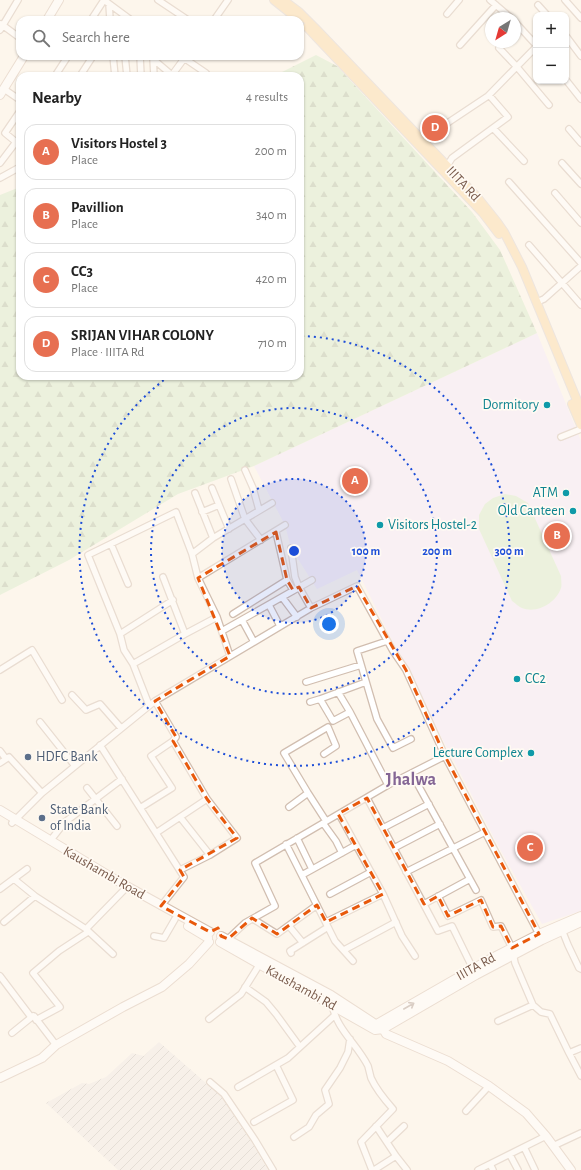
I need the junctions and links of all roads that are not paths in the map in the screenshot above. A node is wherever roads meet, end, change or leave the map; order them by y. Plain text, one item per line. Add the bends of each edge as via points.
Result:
1 (18, 0) edge
2 (59, 0) edge
3 (104, 0) edge
4 (158, 0) edge
5 (228, 0) edge
6 (274, 0) edge
7 (282, 0) edge
8 (459, 0) edge
9 (490, 0) edge
10 (565, 0) edge
11 (537, 3) edge
12 (109, 4) junction
13 (496, 5) junction
14 (120, 12) junction
15 (504, 12) edge
16 (544, 12) edge
17 (447, 14) dead end
18 (49, 16) edge
19 (94, 16) edge
20 (110, 16) edge
21 (120, 16) edge
22 (126, 16) edge
23 (182, 16) edge
24 (217, 16) edge
25 (295, 16) edge
26 (302, 16) edge
27 (304, 18) edge
28 (581, 18) edge
29 (304, 23) edge
30 (1, 27) edge
31 (521, 29) edge
32 (313, 30) junction
33 (16, 36) edge
34 (569, 40) edge
35 (533, 43) edge
36 (460, 45) dead end
37 (499, 48) dead end
38 (534, 48) edge
39 (581, 56) edge
40 (22, 60) edge
41 (65, 60) edge
42 (90, 60) edge
43 (113, 60) edge
44 (126, 60) edge
45 (140, 60) edge
46 (152, 60) edge
47 (154, 60) edge
48 (182, 60) edge
49 (188, 60) edge
50 (517, 67) junction
51 (58, 72) edge
52 (83, 72) edge
53 (115, 72) edge
54 (127, 72) edge
55 (141, 72) edge
56 (154, 72) edge
57 (168, 72) edge
58 (174, 72) edge
59 (205, 72) edge
60 (569, 84) edge
61 (1, 93) edge
62 (490, 94) junction
63 (16, 99) edge
64 (581, 99) edge
65 (549, 105) dead end
66 (16, 118) edge
67 (446, 124) dead end
68 (494, 128) junction
69 (569, 129) dead end
70 (16, 142) edge
71 (581, 143) edge
72 (16, 145) edge
73 (524, 161) dead end
74 (0, 163) edge
75 (562, 163) dead end
76 (447, 166) junction
77 (16, 169) edge
78 (0, 178) edge
79 (509, 182) dead end
80 (581, 184) edge
81 (555, 193) dead end
82 (581, 223) edge
83 (528, 245) dead end
84 (581, 264) edge
85 (524, 278) junction
86 (562, 282) junction
87 (536, 302) junction
88 (581, 304) edge
89 (581, 410) edge
90 (581, 425) edge
91 (581, 429) edge
92 (561, 437) dead end
93 (245, 470) dead end
94 (231, 479) dead end
95 (212, 488) dead end
96 (195, 493) dead end
97 (272, 503) dead end
98 (219, 505) junction
99 (259, 510) junction
100 (202, 512) junction
101 (245, 519) junction
102 (285, 525) dead end
103 (229, 529) junction
104 (276, 532) junction
105 (213, 538) junction
106 (261, 540) junction
107 (111, 544) junction
108 (291, 548) dead end
109 (192, 554) junction
110 (163, 578) dead end
111 (198, 578) junction
112 (287, 580) junction
113 (312, 580) dead end
114 (128, 584) dead end
115 (296, 589) junction
116 (282, 597) junction
117 (173, 600) junction
118 (269, 605) junction
119 (311, 608) junction
120 (233, 614) dead end
121 (217, 617) junction
122 (297, 617) junction
123 (242, 620) junction
124 (280, 626) junction
125 (222, 631) junction
126 (120, 634) junction
127 (185, 634) junction
128 (388, 641) junction
129 (254, 642) junction
130 (230, 656) junction
131 (133, 664) junction
132 (361, 665) junction
133 (0, 670) edge
134 (306, 682) dead end
135 (366, 682) junction
136 (338, 692) junction
137 (72, 694) dead end
138 (320, 699) junction
139 (62, 700) dead end
140 (155, 701) junction
141 (310, 702) dead end
142 (149, 705) junction
143 (350, 712) junction
144 (40, 722) dead end
145 (120, 728) junction
146 (411, 739) dead end
147 (173, 741) junction
148 (100, 745) junction
149 (0, 751) edge
150 (324, 754) dead end
151 (445, 756) junction
152 (6, 759) junction
153 (0, 763) edge
154 (75, 766) junction
155 (412, 774) junction
156 (122, 779) junction
157 (388, 785) junction
158 (87, 788) dead end
159 (42, 793) junction
160 (308, 793) junction
161 (208, 798) junction
162 (367, 798) junction
163 (96, 800) junction
164 (429, 804) junction
165 (289, 807) dead end
166 (140, 808) junction
167 (0, 810) edge
168 (339, 814) junction
169 (0, 815) edge
170 (180, 817) junction
171 (14, 821) junction
172 (325, 822) junction
173 (440, 824) junction
174 (117, 826) dead end
175 (383, 828) junction
176 (486, 832) junction
177 (156, 833) junction
178 (296, 838) junction
179 (50, 841) junction
180 (286, 844) junction
181 (356, 845) junction
182 (394, 848) junction
183 (453, 848) junction
184 (342, 853) junction
185 (210, 856) junction
186 (27, 869) dead end
187 (312, 869) junction
188 (180, 870) junction
189 (371, 872) junction
190 (406, 872) junction
191 (302, 874) junction
192 (14, 879) junction
193 (470, 879) junction
194 (0, 889) edge
195 (124, 890) junction
196 (476, 890) dead end
197 (330, 894) dead end
198 (383, 894) junction
199 (35, 896) junction
200 (438, 896) junction
201 (424, 904) junction
202 (317, 905) junction
203 (161, 906) junction
204 (581, 916) edge
205 (175, 919) junction
206 (253, 919) junction
207 (4, 922) dead end
208 (326, 922) junction
209 (396, 922) junction
210 (581, 922) edge
211 (289, 926) junction
212 (86, 929) junction
213 (329, 929) junction
214 (562, 930) junction
215 (154, 936) dead end
216 (540, 937) junction
217 (216, 939) junction
218 (303, 943) junction
219 (344, 950) junction
220 (513, 952) junction
221 (291, 953) dead end
222 (113, 954) dead end
223 (415, 956) dead end
224 (353, 961) dead end
225 (262, 962) junction
226 (580, 968) edge
227 (474, 972) junction
228 (0, 976) edge
229 (245, 987) junction
230 (331, 995) junction
231 (332, 1005) junction
232 (533, 1005) junction
233 (335, 1015) junction
234 (35, 1018) junction
235 (209, 1019) dead end
236 (498, 1021) dead end
237 (375, 1025) junction
238 (383, 1029) junction
239 (12, 1033) dead end
240 (350, 1039) junction
241 (56, 1045) junction
242 (300, 1047) junction
243 (581, 1048) edge
244 (569, 1053) junction
245 (276, 1065) junction
246 (581, 1076) edge
247 (0, 1078) edge
248 (210, 1082) dead end
249 (490, 1086) junction
250 (238, 1087) dead end
251 (466, 1112) dead end
252 (254, 1122) dead end
253 (376, 1126) junction
254 (404, 1126) dead end
255 (581, 1133) edge
256 (546, 1136) junction
257 (294, 1137) dead end
258 (387, 1142) junction
259 (553, 1146) junction
260 (524, 1147) junction
261 (510, 1155) junction
262 (396, 1156) junction
263 (490, 1164) junction
264 (273, 1170) edge
265 (373, 1170) edge
266 (407, 1170) edge
267 (478, 1170) edge
268 (493, 1170) edge
269 (518, 1170) edge
270 (535, 1170) edge
271 (571, 1170) edge

1 - 30 street
2 - 18 main road
3 - 12 street
3 - 19 street
4 - 23 street
5 - 24 street
6 - 25 main road, IIITA Rd
7 - 26 main road, IIITA Rd
8 - 17 street
9 - 13 street
10 - 28 street
11 - 16 street
12 - 14 street
12 - 20 street
13 - 15 street
13 - 36 street
14 - 21 street
14 - 22 street
27 - 32 main road, IIITA Rd
29 - 32 main road, IIITA Rd
30 - 33 street
31 - 35 street
32 - 76 main road, IIITA Rd
32 - 85 main road, IIITA Rd via 483,213 499,234
34 - 39 street
37 - 50 street
38 - 50 street
40 - 61 main road
41 - 51 street
42 - 52 street
43 - 53 street
44 - 54 street
45 - 55 street
46 - 56 street
47 - 57 street
48 - 58 street
49 - 59 street
50 - 62 street
50 - 65 street
60 - 64 street
61 - 63 street
62 - 67 street
62 - 68 street via 508,117
66 - 70 street via 6,134
68 - 73 street
68 - 76 street via 452,158
69 - 71 street
72 - 74 street
75 - 80 street
76 - 85 main road, IIITA Rd via 497,222 510,244
77 - 78 street
79 - 84 street
81 - 82 street
83 - 86 street
84 - 86 street
85 - 87 main road, IIITA Rd
85 - 90 main road, IIITA Rd
86 - 87 street via 544,299
86 - 88 street
87 - 89 main road, IIITA Rd
91 - 92 street
93 - 99 street
94 - 101 street
95 - 98 street
96 - 100 street
97 - 99 street
98 - 100 street
98 - 103 street
99 - 101 street
100 - 105 street
101 - 103 street
101 - 106 street
102 - 104 street
103 - 105 street
104 - 106 street
104 - 112 street
105 - 109 street
106 - 111 street
107 - 109 street via 176,512
107 - 114 street
107 - 126 street via 88,555
108 - 115 street
109 - 111 street
110 - 117 street
111 - 121 street
112 - 115 street
112 - 120 street
113 - 115 street
115 - 116 street
115 - 119 street
116 - 118 street
116 - 122 street
117 - 126 street
117 - 127 street
118 - 123 street
118 - 124 street
119 - 122 street
119 - 128 street via 357,586
121 - 125 street
121 - 127 street
122 - 124 street
123 - 125 street
123 - 129 street
124 - 129 street
125 - 130 street
126 - 131 street via 124,650
127 - 131 street
128 - 132 street via 357,651
128 - 151 street via 406,670
129 - 130 street
130 - 140 street
131 - 142 street
132 - 134 street
132 - 135 street
133 - 139 street via 32,650
135 - 136 street
135 - 146 street via 377,719 393,748
136 - 138 street
136 - 143 street
137 - 145 street via 86,710 100,704
138 - 141 street
138 - 143 street via 333,721
140 - 142 street
140 - 147 street via 176,736
142 - 145 street
143 - 157 street
144 - 154 street
145 - 148 street
147 - 161 street
147 - 166 street via 151,756 172,788
148 - 154 street
148 - 156 street
149 - 152 street
150 - 160 street via 336,746 328,727 284,753
151 - 155 street
151 - 176 street
152 - 153 street
152 - 159 street via 9,757
154 - 159 street
155 - 157 street
155 - 164 street
156 - 163 street
156 - 166 street
157 - 162 street
158 - 163 street
159 - 171 street
160 - 165 street
160 - 172 street
161 - 170 street
161 - 185 street via 238,838
162 - 168 street
162 - 175 street
163 - 174 street
163 - 179 street via 65,822
164 - 173 street
164 - 175 street
166 - 177 street
167 - 171 main road, Kaushambi Road
168 - 172 street
168 - 181 street
169 - 171 main road, Kaushambi Rd
170 - 177 street
170 - 185 street
171 - 179 main road, Kaushambi Road
171 - 195 main road, Kaushambi Rd
172 - 178 street
172 - 184 street
173 - 182 street
173 - 183 street
175 - 182 street
176 - 183 street
176 - 216 street
177 - 188 street
178 - 180 street
178 - 187 street
179 - 203 main road, Kaushambi Road
180 - 191 street
180 - 206 street via 255,863 275,906
181 - 184 street
181 - 189 street
182 - 190 street
183 - 190 street
183 - 193 street
184 - 187 street
185 - 188 street
186 - 192 street
187 - 191 street
188 - 203 street via 184,877
189 - 197 street
189 - 198 street
190 - 201 street
191 - 202 street
192 - 194 street
192 - 199 street
193 - 196 street
193 - 200 street
195 - 205 main road, Kaushambi Rd
195 - 212 street
198 - 208 street
198 - 209 street
199 - 207 street
199 - 212 street
200 - 201 street
200 - 220 street via 448,916 481,900 493,927 501,926
201 - 227 street via 438,931 452,926
202 - 208 street
202 - 211 street
203 - 217 main road, Kaushambi Road
204 - 216 main road, IIITA Rd
205 - 215 street via 164,938
205 - 217 main road, Kaushambi Rd
206 - 211 street via 277,934
206 - 217 street
208 - 213 street
209 - 219 street
209 - 223 street
210 - 214 main road, IIITA Rd
211 - 218 street
212 - 222 street
212 - 234 street via 88,932 59,950 33,973 60,1007
213 - 218 street via 328,927
213 - 219 street via 335,942
214 - 216 main road, IIITA Rd
214 - 226 street
216 - 220 main road, IIITA Rd
217 - 225 main road, Kaushambi Rd
217 - 241 main road via 200,958 162,987
218 - 221 street
219 - 224 street
220 - 227 main road, IIITA Rd
220 - 232 street via 515,963
225 - 229 street
225 - 230 main road
225 - 231 main road, Kaushambi Rd
237 -> 227 main road, IIITA Rd
227 - 238 main road, IIITA Rd
228 - 234 street via 31,1017
229 - 235 street via 241,994
229 - 242 street via 266,1002
230 - 231 street
230 - 237 main road
231 - 233 street
231 - 238 main road, Kaushambi Rd via 375,1030
232 - 236 street
232 - 244 street via 540,1012 550,1014
233 - 240 street
233 - 242 street
234 - 239 street
234 - 241 street
237 - 238 main road
238 - 249 main road via 386,1034 448,1061
240 - 253 street via 368,1066 378,1090 393,1109
240 - 257 street via 348,1052 325,1090 329,1104 316,1115 309,1127
241 - 247 main road via 42,1058
242 - 245 street
243 - 244 street
244 - 246 street
245 - 250 street
245 - 252 street via 293,1100
248 - 264 street via 224,1094
249 - 251 street
249 - 256 main road via 526,1113
253 - 258 street
253 - 265 street via 361,1142
254 - 258 street
255 - 259 street
256 - 259 main road
256 - 260 street
258 - 262 street
259 - 271 main road
260 - 261 street
260 - 270 street
261 - 263 street
261 - 269 street
262 - 265 street
262 - 266 street
263 - 267 street
263 - 268 street

